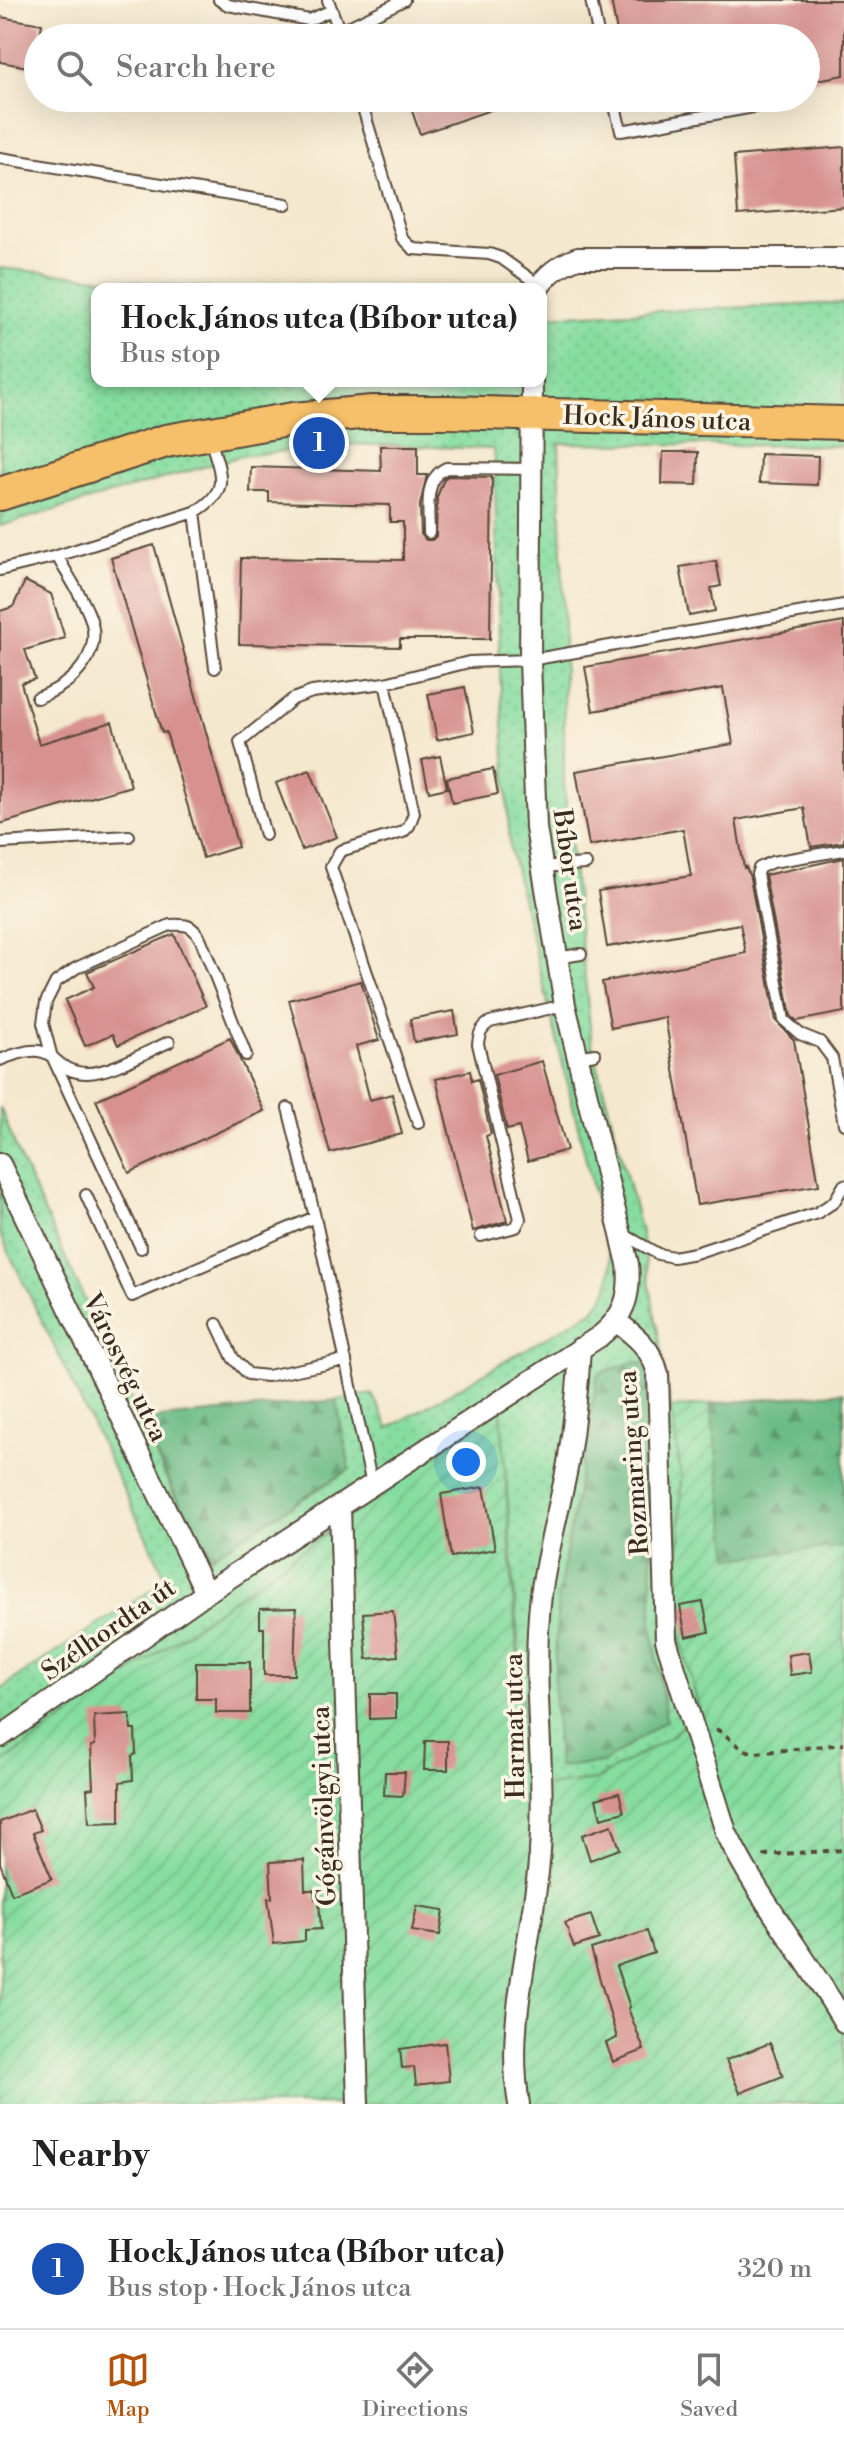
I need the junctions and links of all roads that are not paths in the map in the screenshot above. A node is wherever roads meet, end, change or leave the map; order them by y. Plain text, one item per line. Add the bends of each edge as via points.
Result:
1 (219, 0) edge
2 (404, 0) edge
3 (591, 0) edge
4 (330, 5) edge
5 (337, 24) edge
6 (360, 24) edge
7 (596, 24) edge
8 (364, 112) edge
9 (616, 112) edge
10 (726, 112) edge
11 (0, 158) edge
12 (286, 204) dead end
13 (844, 258) edge
14 (534, 283) edge
15 (543, 283) edge
16 (532, 387) edge
17 (531, 414) junction
18 (844, 423) edge
19 (209, 432) junction
20 (531, 469) junction
21 (0, 494) edge
22 (195, 512) junction
23 (429, 533) dead end
24 (57, 556) junction
25 (0, 570) edge
26 (844, 605) edge
27 (530, 660) junction
28 (215, 668) dead end
29 (385, 683) junction
30 (37, 698) dead end
31 (265, 835) dead end
32 (129, 836) dead end
33 (0, 843) edge
34 (844, 850) edge
35 (586, 864) dead end
36 (542, 867) junction
37 (581, 954) dead end
38 (557, 958) junction
39 (565, 1005) junction
40 (169, 1042) dead end
41 (51, 1054) junction
42 (246, 1055) dead end
43 (0, 1060) edge
44 (288, 1108) dead end
45 (418, 1123) dead end
46 (844, 1124) edge
47 (0, 1164) edge
48 (844, 1185) edge
49 (86, 1195) dead end
50 (315, 1217) junction
51 (621, 1233) junction
52 (481, 1236) dead end
53 (141, 1248) dead end
54 (617, 1322) junction
55 (217, 1324) dead end
56 (580, 1348) junction
57 (346, 1360) junction
58 (372, 1485) junction
59 (340, 1506) junction
60 (206, 1593) junction
61 (0, 1737) edge
62 (844, 2022) edge
63 (358, 2104) edge
64 (519, 2104) edge

1 - 4 lane via 309,20
2 - 6 lane
3 - 7 lane
4 - 5 lane
8 - 14 lane via 402,238 413,249 501,258
9 - 10 lane via 621,131
11 - 12 lane
13 - 15 street via 598,256 562,264
16 - 17 street, Bíbor utca
17 - 18 main road, Hock János utca
17 - 19 main road, Hock János utca via 372,412
17 - 20 street, Bíbor utca
19 - 21 main road, Hock János utca
19 - 22 lane via 221,478 211,502
20 - 23 lane via 446,468 436,473 430,482
20 - 27 street, Bíbor utca
22 - 24 lane
22 - 28 lane
24 - 25 lane
24 - 30 lane via 90,614 90,656 79,674
26 - 27 lane
27 - 29 lane via 469,662
27 - 36 street, Bíbor utca via 534,799
29 - 31 lane via 293,699 240,742
29 - 45 lane via 414,813 403,832 340,851 331,867
32 - 33 lane
34 - 46 lane via 772,862 757,874 784,1020 820,1042 832,1058
35 - 36 lane
36 - 38 street, Bíbor utca
37 - 38 lane
38 - 39 street, Bíbor utca
39 - 51 street, Bíbor utca via 586,1055
39 - 52 lane via 490,1022 479,1034 520,1219 516,1227
40 - 41 lane via 91,1074 74,1072
41 - 42 lane via 43,1023 56,982 170,925 186,924 201,940
41 - 43 lane via 26,1050
41 - 53 lane
44 - 50 lane
47 - 60 street, Városvég utca
48 - 51 lane via 834,1202 817,1213 695,1253 658,1254
49 - 50 lane via 132,1296
50 - 57 lane
51 - 54 street, Bíbor utca via 629,1288
54 - 56 street, Rozmaring utca
54 - 62 street, Rozmaring utca via 646,1347 658,1374 666,1640 726,1832
55 - 57 lane via 233,1358 248,1374 267,1376
56 - 58 street, Rozmaring utca
56 - 64 street, Harmat utca via 568,1463 541,1595 542,1838 517,2015 514,2074
57 - 58 lane
58 - 59 street, Rozmaring utca
59 - 60 street, Rozmaring utca
59 - 63 street, Gógánvölgyi utca
60 - 61 street, Szélhordta út

